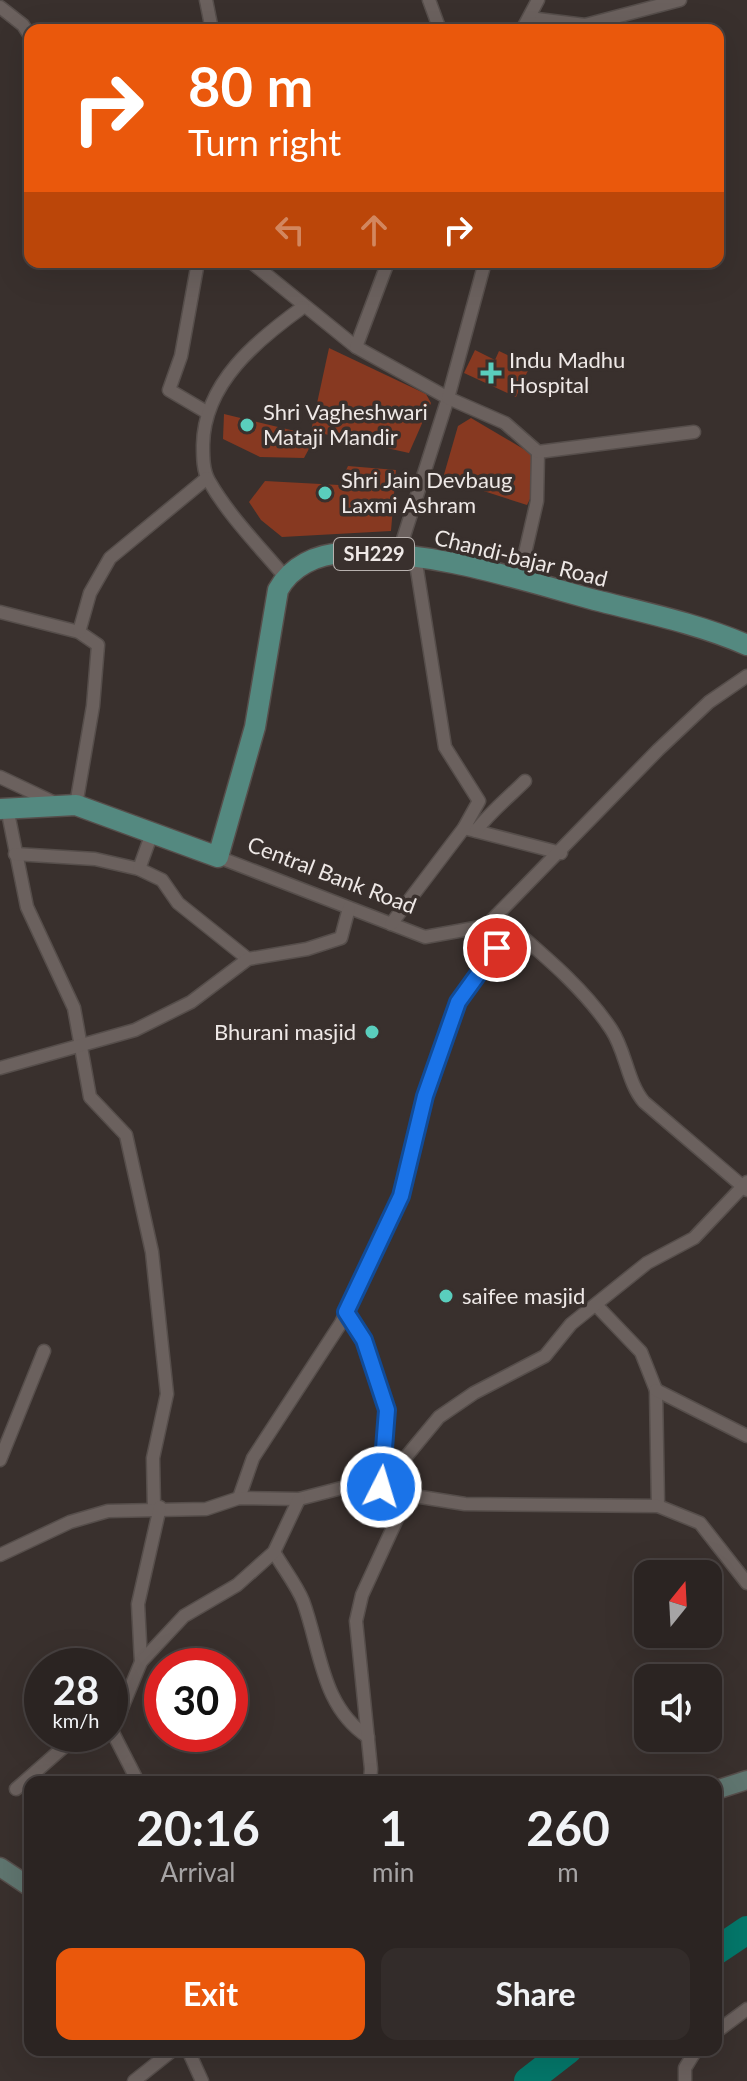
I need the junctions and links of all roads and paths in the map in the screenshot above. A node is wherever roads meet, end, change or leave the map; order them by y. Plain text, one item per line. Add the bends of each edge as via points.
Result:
1 (206, 0) edge
2 (429, 0) edge
3 (538, 0) edge
4 (680, 0) edge
5 (0, 7) edge
6 (529, 18) junction
7 (211, 24) edge
8 (438, 24) edge
9 (526, 24) edge
10 (577, 24) edge
11 (589, 24) edge
12 (24, 27) edge
13 (197, 268) edge
14 (258, 268) edge
15 (386, 268) edge
16 (483, 268) edge
17 (303, 307) junction
18 (356, 347) junction
19 (448, 398) junction
20 (208, 413) junction
21 (694, 432) dead end
22 (538, 452) junction
23 (207, 478) junction
24 (406, 556) junction
25 (285, 577) junction
26 (519, 579) junction
27 (0, 612) edge
28 (79, 632) junction
29 (747, 645) edge
30 (747, 676) edge
31 (0, 777) edge
32 (525, 781) dead end
33 (66, 804) junction
34 (4, 809) edge
35 (470, 830) junction
36 (152, 833) junction
37 (561, 853) junction
38 (15, 854) junction
39 (218, 857) junction
40 (139, 869) junction
41 (349, 908) junction
42 (497, 915) junction
43 (391, 924) junction
44 (486, 926) junction
45 (248, 959) junction
46 (81, 1045) junction
47 (0, 1068) edge
48 (746, 1186) edge
49 (597, 1306) junction
50 (346, 1312) junction
51 (44, 1351) dead end
52 (656, 1390) junction
53 (747, 1436) edge
54 (0, 1460) edge
55 (381, 1487) junction
56 (408, 1495) junction
57 (239, 1498) junction
58 (299, 1499) junction
59 (658, 1506) junction
60 (157, 1508) junction
61 (274, 1552) junction
62 (0, 1555) edge
63 (747, 1583) edge
64 (141, 1662) junction
65 (128, 1694) edge
66 (368, 1737) junction
67 (58, 1752) edge
68 (123, 1752) edge
69 (31, 1776) edge
70 (135, 1776) edge
71 (370, 1776) edge
72 (747, 1780) edge
73 (24, 1782) edge
74 (722, 1788) edge
75 (16, 1789) dead end
76 (1, 1866) edge
77 (24, 1883) edge
78 (747, 2009) edge
79 (722, 2028) edge
80 (165, 2056) edge
81 (191, 2056) edge
82 (692, 2056) edge
83 (134, 2081) edge
84 (202, 2081) edge
85 (685, 2081) edge

1 - 7 street
2 - 8 street
3 - 6 street
4 - 11 street
5 - 12 street
6 - 9 street
6 - 10 street
13 - 20 street via 181,356 169,390
14 - 17 street
15 - 18 street
16 - 19 street
17 - 18 street
17 - 20 street via 247,353 221,384
18 - 19 street
19 - 22 street via 505,423
19 - 24 street
20 - 23 street via 203,437
21 - 22 street
22 - 26 street via 537,501
23 - 25 street
23 - 28 street via 110,558 90,593
24 - 25 main road, Chandi-bajar Road / SH229 via 343,553 321,557
24 - 26 main road, Chandi-bajar Road / SH229
24 - 35 street via 445,747 479,801
25 - 39 main road via 271,616 255,727
26 - 29 main road, Chandi-bajar Road / SH229
27 - 28 street
28 - 33 street via 98,645 93,706
30 - 37 street via 709,702 658,750
31 - 33 street
32 - 35 street
33 - 34 main road, Central Bank Road
33 - 36 main road, Central Bank Road
34 - 38 street
35 - 37 street
35 - 43 street
36 - 39 main road, Central Bank Road
36 - 40 street
37 - 42 street
38 - 40 street via 95,859
38 - 46 street via 27,907 74,1008
39 - 41 street, Central Bank Road
40 - 45 street via 162,880 178,903
41 - 43 street, Central Bank Road
41 - 45 street via 341,938
42 - 44 street
42 - 48 street via 557,968 610,1027 644,1102
43 - 44 street, Central Bank Road via 425,937
44 - 50 street via 497,948 458,1002 425,1096 401,1196
45 - 46 street via 191,1002 135,1030
46 - 47 street
46 - 60 street via 90,1097 126,1135 152,1252 167,1394 153,1458
48 - 49 street via 694,1238 647,1263
49 - 52 street via 641,1352
49 - 55 street via 571,1324 545,1356 439,1417
50 - 55 street via 364,1340 387,1410
50 - 57 street via 253,1458
51 - 54 street
52 - 53 street
52 - 59 street
55 - 56 street
55 - 58 street via 361,1483
56 - 59 street via 465,1504
56 - 66 street via 367,1582 356,1621
57 - 58 street
57 - 60 street via 206,1509
58 - 61 street
59 - 63 street via 700,1523
60 - 62 street via 108,1511 70,1522
60 - 64 street via 138,1604
61 - 64 street via 237,1585 184,1616
61 - 66 street via 302,1598 334,1702 350,1725
64 - 65 street
66 - 71 street
67 - 69 street
68 - 70 street
72 - 74 street
73 - 75 street
76 - 77 street
78 - 79 street
80 - 83 street
81 - 84 street
82 - 85 street

